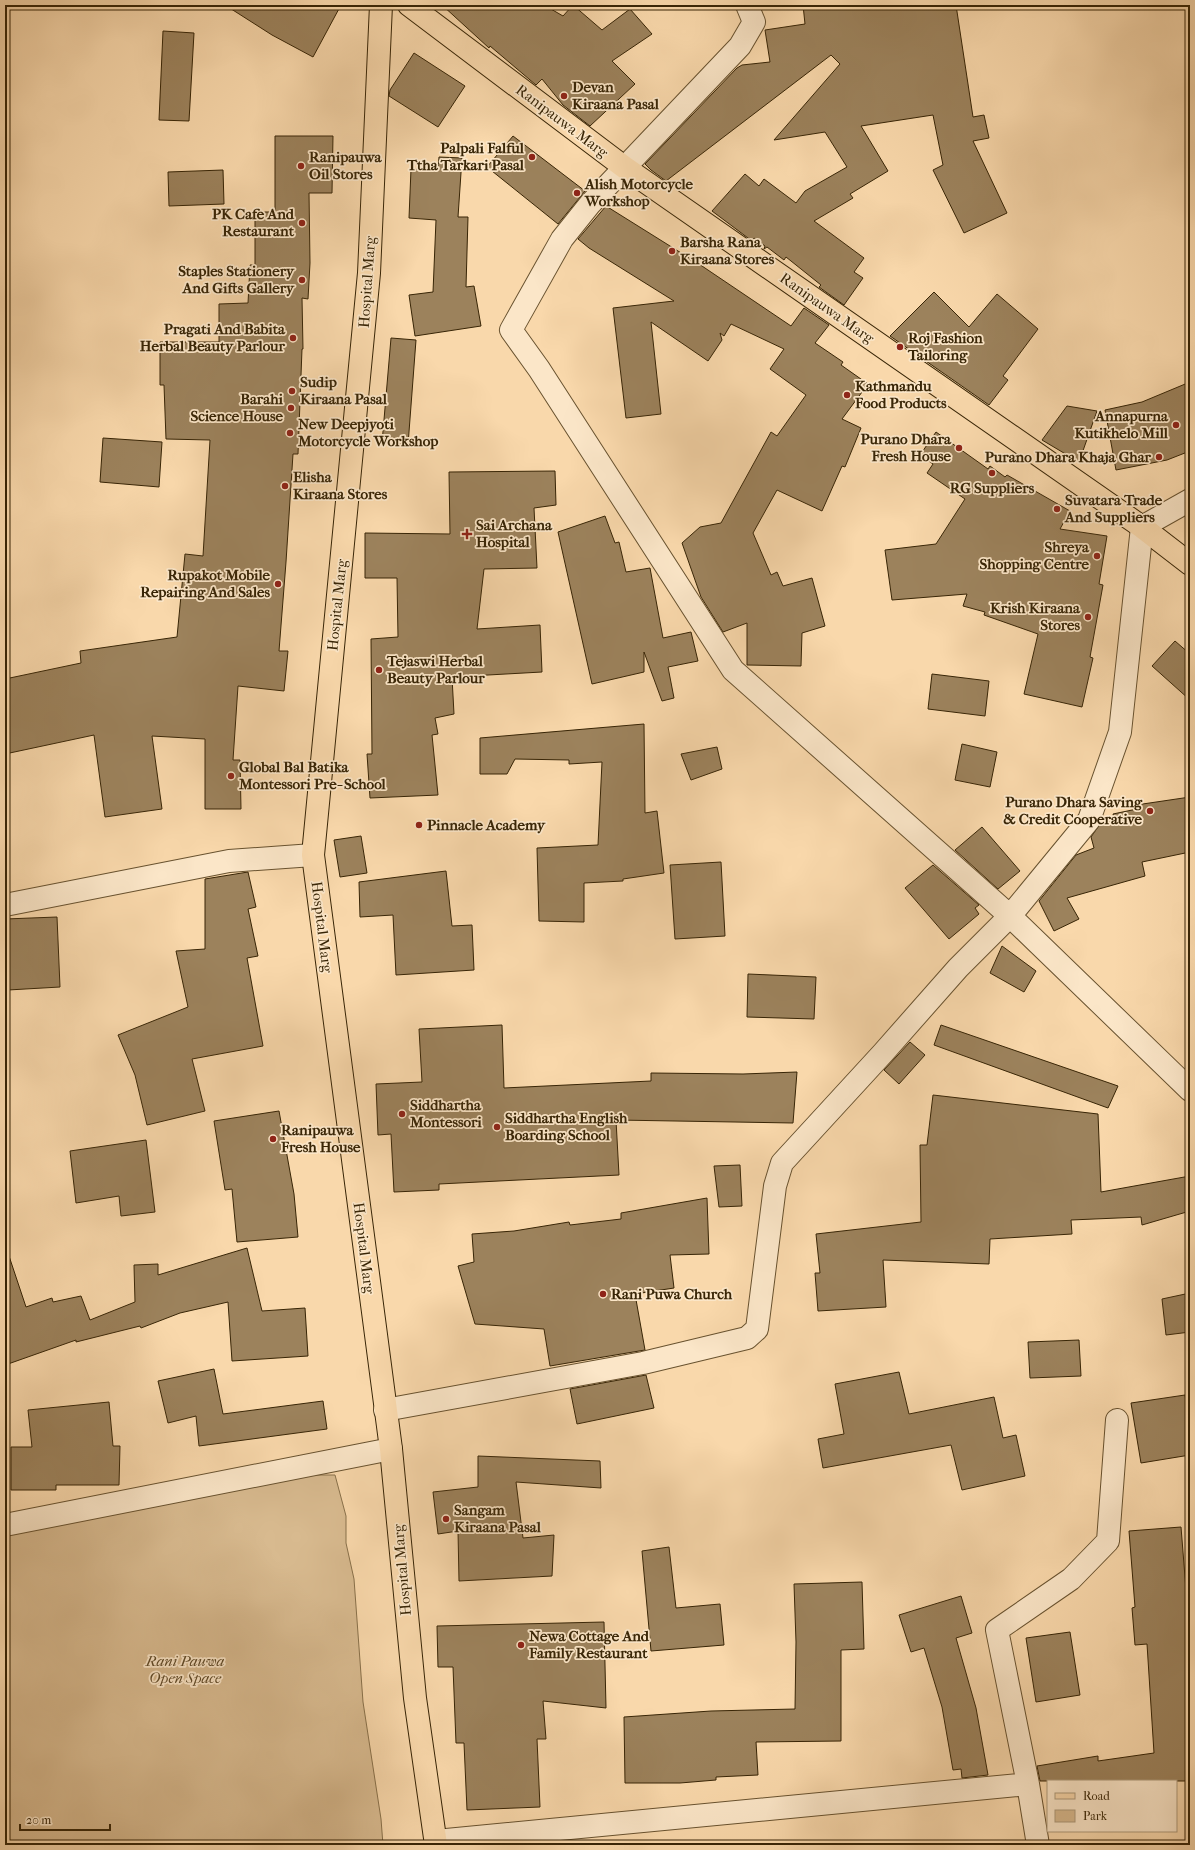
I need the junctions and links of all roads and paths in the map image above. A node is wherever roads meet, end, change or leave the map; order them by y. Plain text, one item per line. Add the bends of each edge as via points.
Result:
1 (381, 5) edge
2 (408, 5) edge
3 (747, 5) edge
4 (624, 167) junction
5 (1190, 500) edge
6 (1142, 527) junction
7 (1190, 564) edge
8 (313, 855) junction
9 (5, 906) edge
10 (1010, 916) junction
11 (1190, 1090) edge
12 (385, 1410) junction
13 (1117, 1420) dead end
14 (391, 1449) junction
15 (5, 1526) edge
16 (1028, 1784) junction
17 (436, 1843) edge
18 (1038, 1845) edge

1 - 8 main road, Hospital Marg via 369,273
2 - 4 main road, Ranipauwa Marg
3 - 4 street via 754,22 740,46
4 - 6 main road, Ranipauwa Marg
4 - 10 street via 562,239 511,330 539,369 733,670
5 - 6 street
6 - 7 main road, Ranipauwa Marg
6 - 10 street via 1120,732 1089,820
8 - 9 street via 229,861
8 - 12 main road, Hospital Marg
10 - 11 street
10 - 12 street via 958,968 782,1163 774,1186 758,1329 747,1338 644,1363
12 - 14 main road, Hospital Marg
13 - 16 street via 1108,1541 1071,1579 997,1630
14 - 15 street
14 - 17 main road, Hospital Marg via 415,1698
16 - 17 street
16 - 18 street

